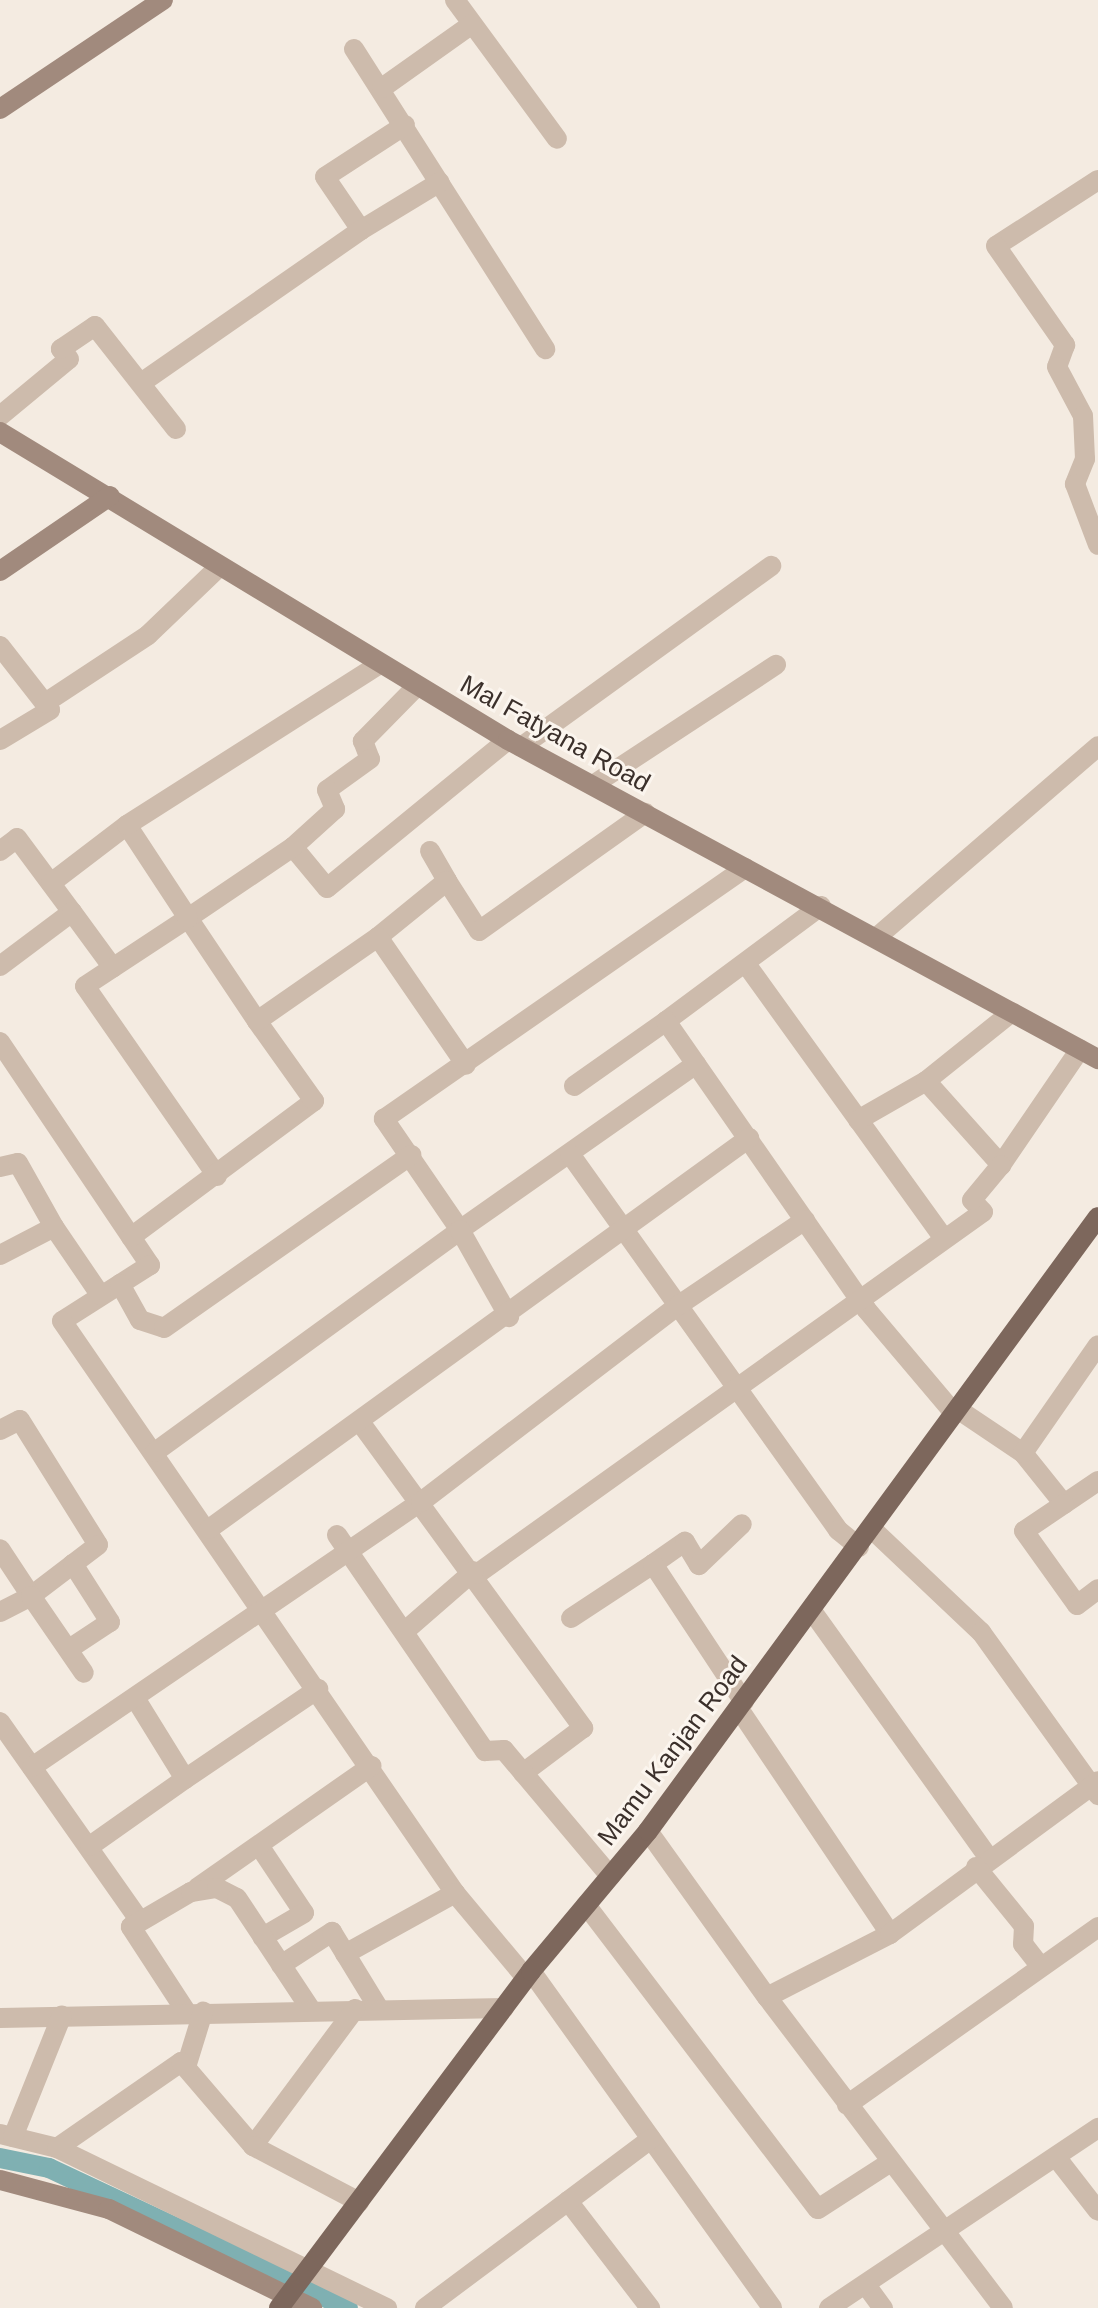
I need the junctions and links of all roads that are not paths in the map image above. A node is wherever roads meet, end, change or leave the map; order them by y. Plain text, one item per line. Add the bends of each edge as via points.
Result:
1 (163, 0) edge
2 (455, 0) edge
3 (472, 24) junction
4 (354, 49) dead end
5 (382, 88) junction
6 (0, 109) edge
7 (405, 125) junction
8 (557, 139) dead end
9 (1098, 180) edge
10 (440, 182) junction
11 (361, 230) junction
12 (545, 349) dead end
13 (141, 383) junction
14 (0, 416) edge
15 (176, 429) dead end
16 (0, 432) edge
17 (110, 496) junction
18 (1098, 545) edge
19 (771, 566) dead end
20 (219, 567) junction
21 (0, 571) edge
22 (0, 646) edge
23 (380, 664) junction
24 (776, 665) dead end
25 (416, 687) junction
26 (45, 703) junction
27 (0, 740) edge
28 (514, 743) junction
29 (1098, 746) edge
30 (593, 785) junction
31 (645, 813) junction
32 (127, 825) junction
33 (293, 847) junction
34 (0, 851) edge
35 (430, 851) dead end
36 (745, 868) junction
37 (447, 881) junction
38 (51, 883) junction
39 (821, 906) junction
40 (72, 912) junction
41 (188, 918) junction
42 (378, 937) junction
43 (877, 937) junction
44 (746, 964) junction
45 (0, 966) edge
46 (113, 968) junction
47 (1012, 1012) junction
48 (257, 1021) junction
49 (666, 1021) junction
50 (0, 1042) edge
51 (1089, 1054) edge
52 (696, 1064) junction
53 (466, 1065) junction
54 (926, 1081) junction
55 (574, 1086) dead end
56 (858, 1120) junction
57 (749, 1138) junction
58 (570, 1154) junction
59 (411, 1155) junction
60 (1001, 1165) junction
61 (0, 1167) edge
62 (217, 1176) junction
63 (1098, 1217) edge
64 (805, 1220) junction
65 (54, 1227) junction
66 (626, 1229) junction
67 (460, 1230) junction
68 (131, 1237) junction
69 (943, 1237) junction
70 (0, 1255) edge
71 (120, 1284) junction
72 (101, 1296) junction
73 (860, 1300) junction
74 (679, 1305) junction
75 (509, 1317) junction
76 (1098, 1345) edge
77 (735, 1383) junction
78 (955, 1410) junction
79 (360, 1422) junction
80 (0, 1430) edge
81 (155, 1452) junction
82 (1023, 1453) junction
83 (1098, 1481) edge
84 (421, 1502) junction
85 (1064, 1504) junction
86 (742, 1524) dead end
87 (209, 1529) junction
88 (873, 1530) junction
89 (343, 1543) junction
90 (859, 1547) junction
91 (0, 1549) edge
92 (73, 1564) junction
93 (653, 1564) junction
94 (476, 1573) junction
95 (1098, 1589) edge
96 (31, 1596) junction
97 (265, 1611) junction
98 (812, 1611) junction
99 (0, 1612) edge
100 (571, 1618) dead end
101 (405, 1631) junction
102 (69, 1649) junction
103 (84, 1673) dead end
104 (318, 1689) junction
105 (135, 1698) junction
106 (741, 1706) junction
107 (0, 1722) edge
108 (371, 1766) junction
109 (32, 1767) junction
110 (523, 1773) junction
111 (185, 1779) junction
112 (1096, 1787) edge
113 (648, 1831) junction
114 (90, 1846) junction
115 (260, 1847) junction
116 (982, 1862) junction
117 (610, 1876) junction
118 (191, 1892) junction
119 (455, 1893) junction
120 (586, 1905) junction
121 (140, 1921) junction
122 (1098, 1927) edge
123 (890, 1934) junction
124 (263, 1937) junction
125 (345, 1954) junction
126 (281, 1965) junction
127 (1041, 1967) junction
128 (528, 1974) junction
129 (767, 1997) junction
130 (504, 2008) junction
131 (355, 2009) junction
132 (379, 2009) junction
133 (311, 2010) junction
134 (195, 2012) junction
135 (62, 2015) junction
136 (0, 2018) edge
137 (186, 2067) junction
138 (847, 2105) junction
139 (1098, 2128) edge
140 (6, 2136) edge
141 (651, 2139) junction
142 (253, 2146) junction
143 (57, 2148) junction
144 (1056, 2157) junction
145 (889, 2163) junction
146 (0, 2180) edge
147 (568, 2201) junction
148 (359, 2202) junction
149 (1098, 2211) edge
150 (942, 2235) junction
151 (308, 2269) junction
152 (866, 2285) junction
153 (286, 2299) edge
154 (312, 2308) edge
155 (387, 2308) edge
156 (425, 2308) edge
157 (650, 2308) edge
158 (772, 2308) edge
159 (829, 2308) edge
160 (883, 2308) edge
161 (1003, 2308) edge

1 - 6 main road
2 - 3 street
3 - 5 street
3 - 8 street
4 - 5 street
5 - 7 street
7 - 10 street
7 - 11 street via 325,177
9 - 18 street via 996,246 1065,345 1057,367 1083,416 1085,459 1075,484
10 - 11 street
10 - 12 street
11 - 13 street
13 - 14 street via 95,326 61,349 69,359
13 - 15 street
16 - 17 main road, Mal Fatyana Road
17 - 20 main road, Mal Fatyana Road
17 - 21 main road
19 - 28 street
20 - 23 main road, Mal Fatyana Road
20 - 26 street via 148,635
22 - 26 street
23 - 25 main road, Mal Fatyana Road
23 - 32 street
24 - 30 street
25 - 28 main road, Mal Fatyana Road
25 - 33 street via 363,741 370,759 327,790 335,809
26 - 27 street via 50,710
28 - 30 main road, Mal Fatyana Road
28 - 33 street via 327,888
29 - 43 street
30 - 31 main road, Mal Fatyana Road
31 - 36 main road, Mal Fatyana Road
31 - 37 street via 479,931
32 - 38 street
32 - 41 street
33 - 41 street
34 - 38 street via 17,838
35 - 37 street
36 - 39 main road, Mal Fatyana Road
36 - 53 street via 576,979
37 - 42 street
38 - 40 street
39 - 43 main road, Mal Fatyana Road
39 - 44 street
40 - 45 street
40 - 46 street
41 - 46 street
41 - 48 street
42 - 48 street
42 - 53 street
43 - 47 main road, Mal Fatyana Road
44 - 49 street
44 - 56 street
46 - 62 street via 85,986
47 - 51 main road, Mal Fatyana Road
47 - 54 street
48 - 62 street via 314,1101
49 - 52 street
49 - 55 street
50 - 68 street
51 - 60 street
52 - 57 street
52 - 58 street
53 - 59 street via 384,1119
54 - 56 street
54 - 60 street
56 - 69 street
57 - 64 street
57 - 66 street
58 - 66 street
58 - 67 street
59 - 67 street
59 - 71 street via 164,1328 140,1320
60 - 69 street via 972,1200 983,1212
61 - 65 street via 18,1163
62 - 68 street
63 - 78 main road, Mamu Kanjan Road
64 - 73 street
64 - 74 street
65 - 70 street
65 - 72 street
66 - 74 street
66 - 75 street
67 - 75 street
67 - 81 street
68 - 71 street via 150,1265
69 - 73 street
71 - 72 street
72 - 81 street via 62,1321
73 - 77 street
73 - 78 street
74 - 77 street
74 - 84 street
75 - 79 street
76 - 82 street
77 - 90 street via 838,1530
77 - 94 street
78 - 82 street
78 - 88 main road, Mamu Kanjan Road
79 - 84 street
79 - 87 street
80 - 92 street via 20,1420 98,1545
81 - 87 street
82 - 85 street
83 - 85 street
84 - 89 street
84 - 94 street
85 - 95 street via 1024,1531 1077,1605
86 - 93 street via 699,1565 685,1542
87 - 97 street
88 - 90 main road, Mamu Kanjan Road
88 - 112 street via 981,1632
89 - 97 street
89 - 101 street
90 - 98 main road, Mamu Kanjan Road
91 - 96 street
92 - 96 street
92 - 102 street via 110,1622
93 - 100 street
93 - 106 street
94 - 101 street
94 - 110 street via 583,1728
96 - 99 street
96 - 102 street
97 - 104 street
97 - 105 street
98 - 106 main road, Mamu Kanjan Road
98 - 116 street
101 - 110 street via 485,1751 504,1750
102 - 103 street
104 - 108 street
104 - 111 street
105 - 109 street
105 - 111 street
106 - 113 main road, Mamu Kanjan Road
106 - 123 street
107 - 109 street
108 - 115 street
108 - 119 street
109 - 114 street
110 - 117 street
111 - 114 street
112 - 116 street
113 - 117 main road, Mamu Kanjan Road
113 - 129 street
114 - 121 street
115 - 118 street
115 - 124 street via 304,1913
116 - 123 street
116 - 127 street via 1024,1926 1023,1944
117 - 120 main road, Mamu Kanjan Road
118 - 121 street
118 - 124 street via 217,1888 237,1898
119 - 125 street
119 - 128 street
120 - 128 main road, Mamu Kanjan Road
120 - 145 street via 818,2209
121 - 134 street via 131,1927
122 - 127 street
123 - 129 street
124 - 126 street
125 - 126 street via 332,1932
125 - 132 street
126 - 133 street
127 - 138 street
128 - 130 main road, Mamu Kanjan Road
128 - 141 street
129 - 138 street
130 - 132 street
130 - 148 main road, Mamu Kanjan Road
131 - 132 street
131 - 133 street
131 - 142 street
133 - 134 street
134 - 135 street
134 - 137 street
135 - 136 street
135 - 140 street
137 - 142 street
137 - 143 street via 181,2062
138 - 145 street
139 - 144 street
140 - 143 street
141 - 147 street
141 - 158 street
142 - 148 street
143 - 151 street
144 - 149 street
144 - 150 street
145 - 150 street
146 - 153 main road via 109,2209
147 - 156 street
147 - 157 street
148 - 151 main road, Mamu Kanjan Road
150 - 152 street
150 - 161 street
151 - 153 main road, Mamu Kanjan Road
151 - 155 street
152 - 159 street
152 - 160 street
153 - 154 main road

